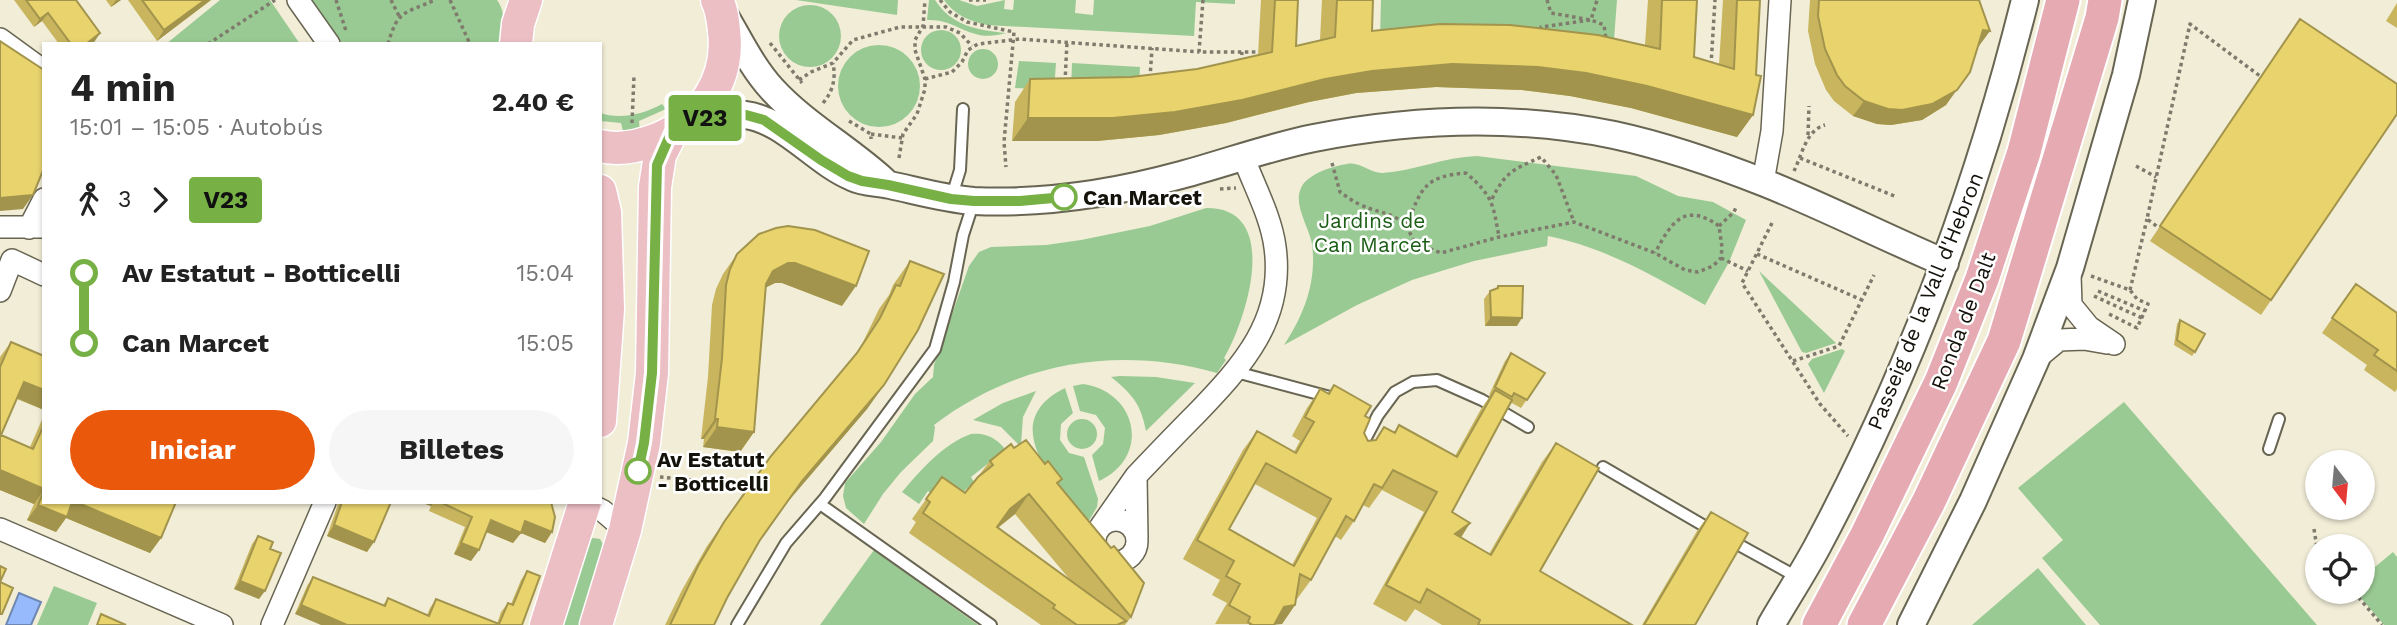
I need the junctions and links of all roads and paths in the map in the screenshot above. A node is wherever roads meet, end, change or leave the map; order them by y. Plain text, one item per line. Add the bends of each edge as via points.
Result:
1 (275, 0) edge
2 (298, 0) edge
3 (336, 0) edge
4 (391, 0) edge
5 (435, 0) edge
6 (450, 0) edge
7 (925, 0) edge
8 (940, 0) edge
9 (969, 0) edge
10 (986, 0) edge
11 (1203, 0) edge
12 (1547, 0) edge
13 (1597, 0) edge
14 (1715, 0) edge
15 (1780, 0) edge
16 (2025, 0) edge
17 (2063, 0) edge
18 (2105, 0) edge
19 (2142, 0) edge
20 (718, 4) edge
21 (399, 16) junction
22 (1591, 20) junction
23 (923, 26) junction
24 (1541, 34) edge
25 (0, 39) edge
26 (338, 39) edge
27 (1014, 40) junction
28 (768, 41) dead end
29 (1597, 41) edge
30 (211, 42) edge
31 (389, 42) edge
32 (469, 42) edge
33 (1067, 42) junction
34 (972, 46) junction
35 (1152, 48) junction
36 (1199, 52) junction
37 (1242, 52) junction
38 (1258, 52) edge
39 (833, 64) junction
40 (42, 70) edge
41 (1711, 71) edge
42 (1241, 72) edge
43 (634, 76) dead end
44 (925, 79) junction
45 (799, 80) junction
46 (1065, 83) edge
47 (2271, 85) edge
48 (804, 86) dead end
49 (1149, 90) edge
50 (1809, 106) dead end
51 (963, 109) dead end
52 (833, 110) dead end
53 (842, 118) dead end
54 (632, 123) dead end
55 (1825, 125) dead end
56 (682, 126) junction
57 (871, 134) junction
58 (1808, 137) junction
59 (902, 138) junction
60 (602, 146) edge
61 (870, 148) dead end
62 (1243, 156) junction
63 (898, 158) dead end
64 (1800, 158) junction
65 (1332, 163) dead end
66 (2136, 166) dead end
67 (1006, 167) dead end
68 (1792, 177) dead end
69 (2157, 177) junction
70 (1763, 182) junction
71 (888, 185) junction
72 (1896, 197) dead end
73 (602, 199) edge
74 (1492, 199) junction
75 (963, 200) junction
76 (42, 206) edge
77 (1736, 206) dead end
78 (2147, 219) junction
79 (1574, 222) junction
80 (1772, 223) dead end
81 (1407, 225) junction
82 (1719, 226) junction
83 (0, 227) edge
84 (36, 228) edge
85 (2169, 234) edge
86 (1499, 237) junction
87 (1655, 253) junction
88 (1757, 254) junction
89 (1721, 258) junction
90 (1945, 262) junction
91 (1748, 271) junction
92 (2078, 271) junction
93 (42, 274) edge
94 (1874, 275) dead end
95 (2130, 290) junction
96 (0, 291) edge
97 (2098, 291) dead end
98 (2094, 296) dead end
99 (1862, 300) junction
100 (2145, 311) junction
101 (2142, 318) junction
102 (2125, 321) dead end
103 (2036, 359) junction
104 (1792, 361) junction
105 (1236, 372) junction
106 (602, 393) edge
107 (1339, 399) edge
108 (2279, 419) dead end
109 (1528, 427) dead end
110 (1852, 441) dead end
111 (2269, 449) dead end
112 (1358, 453) edge
113 (1603, 467) dead end
114 (1136, 475) junction
115 (658, 477) dead end
116 (735, 484) dead end
117 (324, 504) edge
118 (584, 504) edge
119 (589, 504) edge
120 (820, 504) junction
121 (1101, 526) junction
122 (2315, 529) dead end
123 (0, 530) edge
124 (625, 530) junction
125 (2316, 534) edge
126 (1137, 538) junction
127 (1798, 578) junction
128 (1926, 596) junction
129 (2364, 604) edge
130 (222, 625) edge
131 (272, 625) edge
132 (546, 625) edge
133 (596, 625) edge
134 (737, 625) edge
135 (991, 625) edge
136 (1771, 625) edge
137 (1819, 625) edge
138 (1864, 625) edge
139 (1911, 625) edge
140 (1928, 625) edge
141 (2382, 625) edge

1 - 30 path
2 - 26 street
3 - 26 path via 346,24
4 - 21 path
5 - 21 path
6 - 32 path
7 - 23 path
8 - 27 path via 967,22 1014,32
9 - 10 path
11 - 36 path
12 - 22 path via 1551,13
13 - 22 path
14 - 41 path
15 - 70 street via 1772,131
16 - 90 street, Passeig de la Vall d'Hebron via 1982,156
17 - 137 highway, Ronda de Dalt via 2024,152 1966,318 1941,382
18 - 138 highway, Ronda de Dalt via 2004,341 1929,502
19 - 92 street
20 - 56 main road via 726,45 723,68 711,96
20 - 71 street via 772,89
21 - 31 path
22 - 24 path via 1541,26
22 - 29 path via 1604,25 1606,43
23 - 34 path via 946,27
23 - 39 path via 860,37
23 - 44 path via 915,50
25 - 40 street
27 - 33 path
27 - 34 path
27 - 67 path via 1003,142
28 - 45 path
33 - 35 path
33 - 46 path
34 - 44 path via 958,68
35 - 36 path
35 - 49 path
36 - 37 path
37 - 38 path
37 - 42 path
39 - 45 path
39 - 52 path via 834,84 823,103
43 - 54 path
44 - 59 path via 922,102
45 - 48 path
47 - 69 path via 2190,23
50 - 58 path
51 - 75 lane
53 - 57 path
55 - 58 path
56 - 60 main road via 648,143
56 - 71 street via 746,115 764,120 848,176
56 - 124 main road via 657,165 652,373 644,443
57 - 59 path
57 - 61 path
58 - 64 path
59 - 63 path
62 - 70 street via 1372,129 1453,121 1528,124 1615,135
62 - 75 street via 1176,177 1100,191 1020,201
62 - 105 street via 1272,228 1276,267 1264,324
64 - 68 path
64 - 72 path
65 - 81 path via 1340,192
66 - 69 path
69 - 78 path
70 - 90 street
71 - 75 street
73 - 106 main road via 608,309
74 - 79 path via 1510,172 1541,157 1556,175
74 - 81 path via 1466,173 1447,174 1429,182
74 - 86 path
75 - 120 lane via 963,235 935,349
76 - 84 street
77 - 82 path
78 - 85 path
78 - 95 path
79 - 86 path
79 - 87 path
80 - 88 path
81 - 86 path via 1415,243 1441,253
82 - 87 path via 1706,217 1684,216 1671,224
82 - 89 path
83 - 84 street
87 - 89 path via 1691,272 1704,271
88 - 91 path
88 - 99 path
89 - 91 path
90 - 127 street, Passeig de la Vall d'Hebron via 1893,390
91 - 104 path via 1742,283
92 - 95 path
92 - 103 street
92 - 103 street via 2071,305 2089,327 2114,344 2059,340
93 - 96 street via 12,260
94 - 99 path
95 - 100 path via 2148,304
97 - 100 path
98 - 101 path
99 - 104 path via 1839,346
100 - 101 path
101 - 102 path via 2137,328
103 - 128 street
104 - 110 path
105 - 107 lane
105 - 114 street
108 - 111 lane
109 - 112 lane via 1437,380 1413,382 1373,413
113 - 127 lane
114 - 121 street
114 - 126 street
115 - 116 path
117 - 131 street
118 - 132 main road
119 - 124 street
120 - 134 lane via 786,543
120 - 135 lane
121 - 126 street via 1119,520 1131,526
121 - 126 street via 1095,545 1108,561 1129,557
122 - 125 path
123 - 130 street
124 - 133 main road
127 - 136 street, Passeig de la Vall d'Hebron
128 - 139 street
128 - 140 street
129 - 141 path

